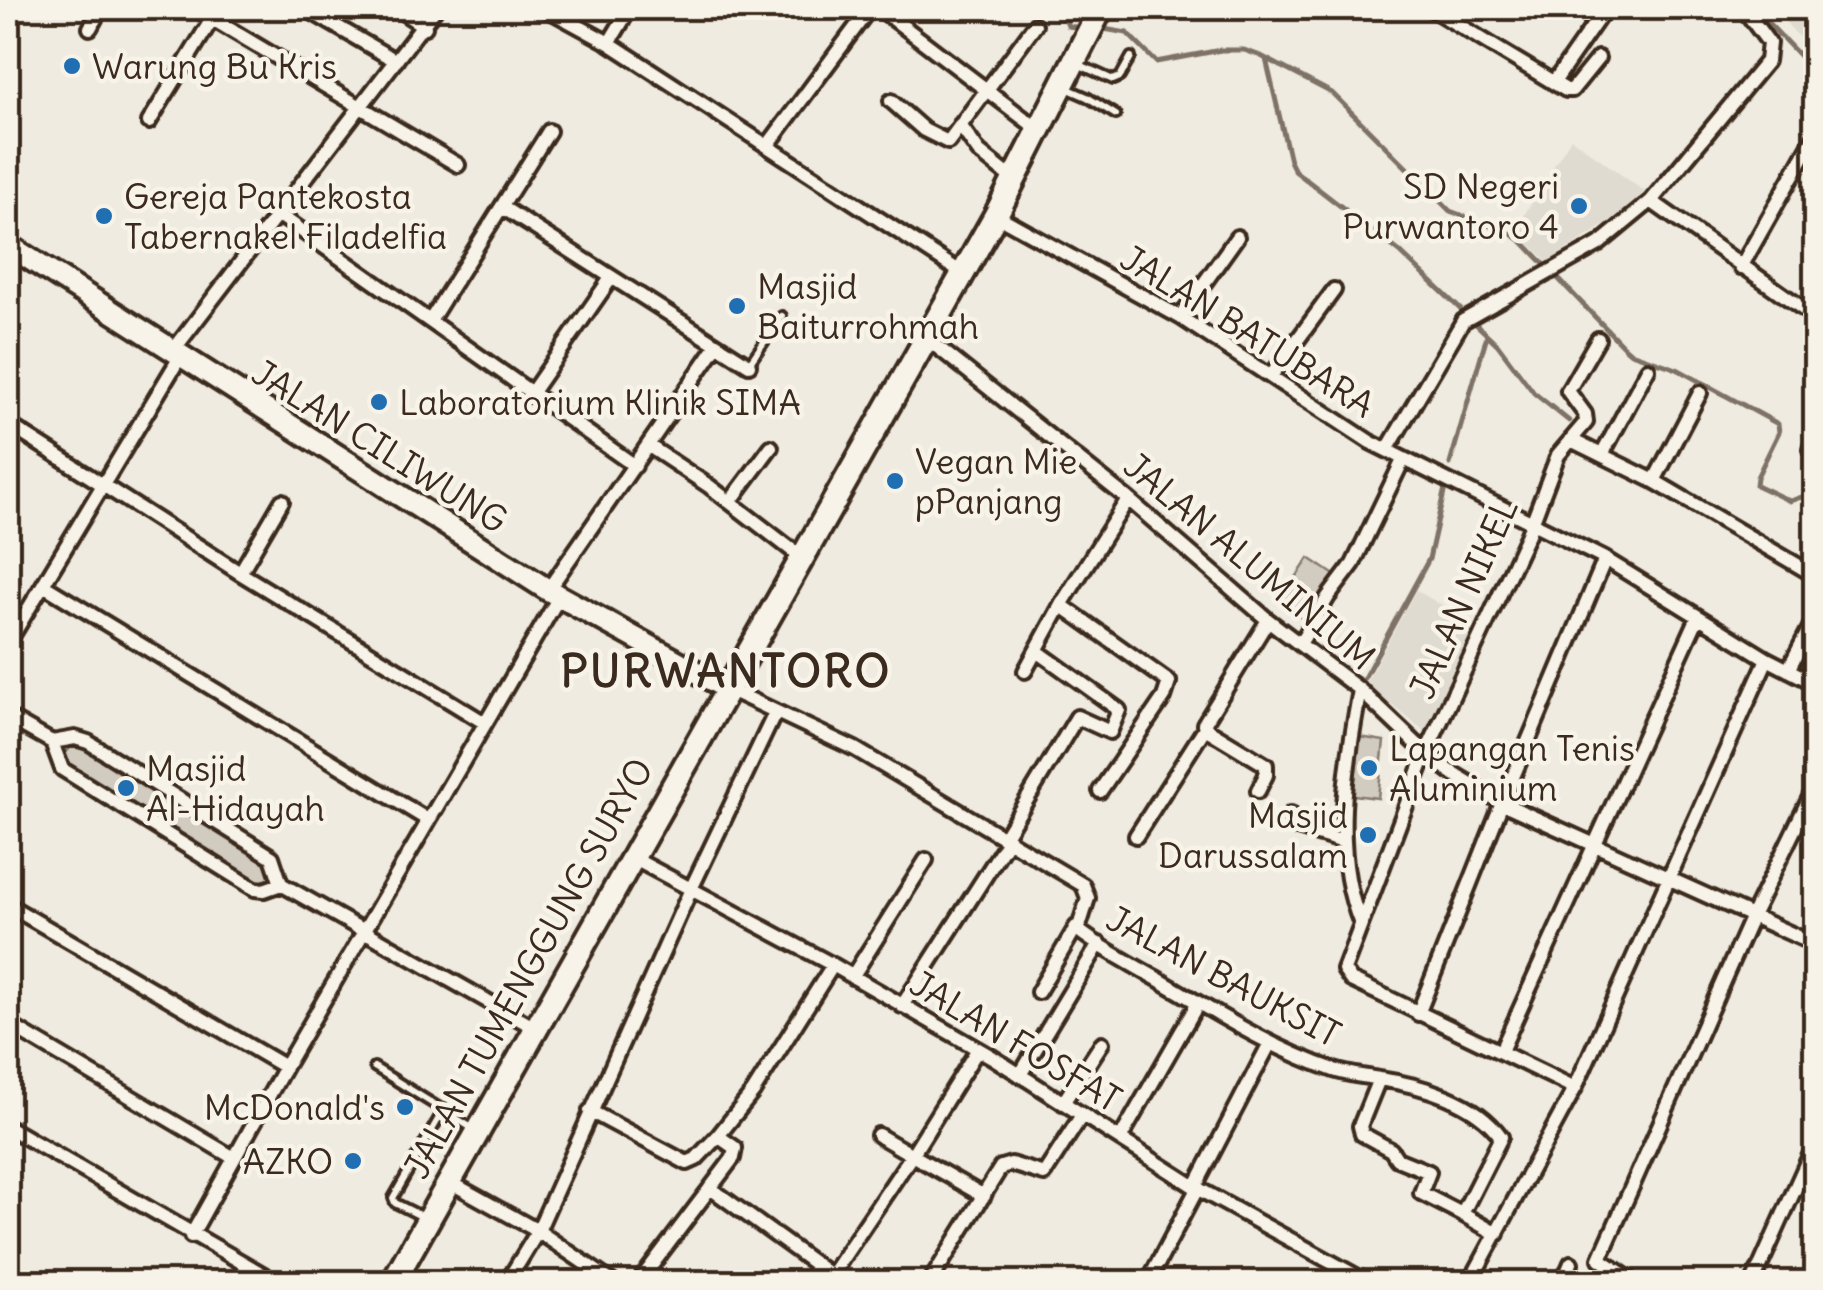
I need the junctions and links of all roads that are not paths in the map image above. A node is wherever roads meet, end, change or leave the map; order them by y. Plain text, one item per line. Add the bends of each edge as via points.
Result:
1 (101, 8) edge
2 (194, 8) edge
3 (305, 8) edge
4 (396, 8) edge
5 (436, 8) edge
6 (544, 8) edge
7 (630, 8) edge
8 (870, 8) edge
9 (879, 8) edge
10 (1430, 8) edge
11 (1743, 8) edge
12 (1100, 10) edge
13 (1602, 13) dead end
14 (212, 19) junction
15 (1035, 25) dead end
16 (424, 27) junction
17 (90, 28) dead end
18 (610, 43) junction
19 (1080, 52) junction
20 (1131, 57) dead end
21 (1598, 58) dead end
22 (396, 61) junction
23 (1554, 82) junction
24 (1062, 87) junction
25 (987, 90) junction
26 (891, 101) dead end
27 (360, 105) junction
28 (1116, 115) dead end
29 (150, 122) dead end
30 (960, 125) junction
31 (1039, 130) junction
32 (549, 131) dead end
33 (1816, 134) edge
34 (768, 145) junction
35 (458, 165) dead end
36 (1014, 180) junction
37 (1651, 202) junction
38 (502, 207) junction
39 (278, 214) junction
40 (996, 215) junction
41 (1237, 237) dead end
42 (8, 245) edge
43 (1741, 268) junction
44 (962, 273) junction
45 (611, 278) junction
46 (1334, 290) dead end
47 (1814, 315) edge
48 (782, 316) dead end
49 (1180, 316) junction
50 (430, 321) junction
51 (926, 337) junction
52 (1598, 339) dead end
53 (717, 345) junction
54 (176, 355) junction
55 (749, 366) joint
56 (1648, 369) dead end
57 (1271, 376) junction
58 (1700, 392) dead end
59 (530, 395) junction
60 (8, 424) edge
61 (1572, 440) junction
62 (649, 446) junction
63 (770, 447) dead end
64 (1386, 450) junction
65 (1602, 452) junction
66 (1403, 460) junction
67 (634, 466) junction
68 (1654, 481) junction
69 (104, 486) junction
70 (1128, 499) junction
71 (282, 501) dead end
72 (730, 502) junction
73 (1533, 522) junction
74 (801, 557) junction
75 (1605, 560) junction
76 (240, 574) junction
77 (1816, 576) edge
78 (42, 585) junction
79 (554, 594) junction
80 (1062, 605) junction
81 (1816, 616) edge
82 (1698, 617) junction
83 (1268, 620) junction
84 (8, 643) edge
85 (1300, 644) junction
86 (1036, 651) junction
87 (1767, 659) junction
88 (1788, 670) junction
89 (1025, 672) dead end
90 (1816, 684) edge
91 (726, 688) junction
92 (1360, 690) junction
93 (776, 713) junction
94 (8, 717) edge
95 (484, 723) junction
96 (1205, 728) junction
97 (52, 742) junction
98 (1426, 753) junction
99 (1816, 785) edge
100 (1100, 791) dead end
101 (1258, 791) dead end
102 (1502, 802) junction
103 (1291, 814) dead end
104 (428, 820) junction
105 (1136, 836) dead end
106 (1007, 838) junction
107 (1344, 842) junction
108 (1594, 846) junction
109 (631, 857) junction
110 (926, 860) dead end
111 (1668, 879) junction
112 (281, 884) junction
113 (692, 887) junction
114 (8, 905) edge
115 (1751, 918) junction
116 (1361, 924) junction
117 (1076, 928) junction
118 (364, 932) junction
119 (1099, 944) junction
120 (1816, 945) edge
121 (833, 965) junction
122 (852, 977) junction
123 (1038, 992) dead end
124 (1198, 1003) junction
125 (902, 1006) junction
126 (1418, 1014) junction
127 (8, 1024) edge
128 (535, 1028) junction
129 (1102, 1043) dead end
130 (1270, 1043) junction
131 (978, 1049) junction
132 (1501, 1051) junction
133 (374, 1066) dead end
134 (284, 1067) junction
135 (1020, 1075) junction
136 (1379, 1079) junction
137 (1575, 1088) junction
138 (1063, 1102) junction
139 (444, 1110) junction
140 (590, 1111) junction
141 (1082, 1115) junction
142 (8, 1126) edge
143 (476, 1131) junction
144 (878, 1135) dead end
145 (718, 1136) junction
146 (1120, 1139) junction
147 (1816, 1142) edge
148 (912, 1155) junction
149 (234, 1158) junction
150 (448, 1182) junction
151 (710, 1188) junction
152 (1196, 1188) junction
153 (984, 1196) junction
154 (1462, 1214) junction
155 (427, 1218) junction
156 (538, 1231) junction
157 (1498, 1234) junction
158 (191, 1236) junction
159 (1570, 1263) dead end
160 (816, 1268) junction
161 (835, 1280) edge
162 (276, 1282) edge
163 (392, 1282) edge
164 (508, 1282) edge
165 (612, 1282) edge
166 (639, 1282) edge
167 (807, 1282) edge
168 (930, 1282) edge
169 (1148, 1282) edge
170 (1366, 1282) edge
171 (1470, 1282) edge
172 (1563, 1282) edge
173 (1634, 1282) edge
174 (1753, 1282) edge

1 - 17 street
2 - 14 street
3 - 22 street
4 - 16 street
5 - 16 street
6 - 18 street
7 - 18 street
8 - 34 street
9 - 25 street
10 - 23 street
11 - 37 street, JALAN BATUBARA via 1769,43 1768,61
12 - 19 highway, JALAN TUMENGGUNG SURYO
13 - 23 street
14 - 27 street
14 - 29 street
15 - 25 street
16 - 22 street
18 - 34 street
19 - 20 lane via 1114,80
19 - 24 highway, JALAN TUMENGGUNG SURYO
21 - 23 street via 1572,90
22 - 27 street
24 - 28 lane
24 - 31 highway, JALAN TUMENGGUNG SURYO
25 - 30 street
25 - 31 street
26 - 30 street via 943,141
27 - 35 street
27 - 39 street
30 - 36 street via 978,152
31 - 36 highway, JALAN TUMENGGUNG SURYO
32 - 38 street
33 - 43 street
34 - 44 street
36 - 40 highway, JALAN TUMENGGUNG SURYO
37 - 43 street
37 - 64 street, JALAN BATUBARA via 1599,244 1469,317
38 - 45 street
38 - 50 street
39 - 50 street
39 - 54 street
40 - 44 highway, JALAN TUMENGGUNG SURYO
40 - 49 street, JALAN BATUBARA
41 - 49 street
42 - 54 main road, JALAN CILIWUNG
43 - 47 street
44 - 51 highway, JALAN TUMENGGUNG SURYO
45 - 53 street
45 - 59 street
46 - 57 street
48 - 55 lane
49 - 57 street, JALAN BATUBARA
50 - 59 street
51 - 70 street, JALAN ALUMINIUM
51 - 74 highway, JALAN TUMENGGUNG SURYO
52 - 61 street via 1568,391 1586,418
53 - 55 street
53 - 62 street
54 - 69 street
54 - 79 main road, JALAN CILIWUNG
56 - 65 street
57 - 64 street, JALAN BATUBARA
58 - 68 street
59 - 67 street
60 - 69 street
61 - 65 street
61 - 73 street, JALAN NIKEL via 1558,455
62 - 67 street
62 - 72 street
63 - 72 street
64 - 66 street
65 - 68 street
66 - 73 street
66 - 85 street via 1354,564
67 - 79 street
68 - 77 street
69 - 76 street
69 - 78 street
70 - 80 street
70 - 83 street, JALAN ALUMINIUM
71 - 76 street
72 - 74 street
73 - 75 street
73 - 98 street, JALAN NIKEL
74 - 91 highway, JALAN TUMENGGUNG SURYO
75 - 82 street
75 - 102 street
76 - 95 street
78 - 84 street
78 - 104 street
79 - 91 main road, JALAN CILIWUNG
79 - 95 street
80 - 86 street
80 - 100 street via 1169,682
81 - 88 street
82 - 87 street
82 - 108 street
83 - 85 street, JALAN ALUMINIUM
83 - 96 street
85 - 92 street, JALAN ALUMINIUM
86 - 89 street
86 - 106 street via 1119,710 1110,732 1077,717
87 - 88 street
87 - 111 street
88 - 90 street
91 - 93 street, JALAN BAUKSIT
91 - 109 highway, JALAN TUMENGGUNG SURYO
92 - 98 street, JALAN ALUMINIUM
92 - 107 street
93 - 106 street, JALAN BAUKSIT via 855,749
93 - 113 street
94 - 97 street
95 - 104 street
96 - 101 street via 1266,765
96 - 105 street
97 - 112 street via 88,742 272,858
97 - 112 street via 62,769 254,889
98 - 102 street, JALAN ALUMINIUM
98 - 116 street, JALAN NIKEL
99 - 115 street
102 - 108 street, JALAN ALUMINIUM
102 - 126 street
103 - 107 street via 1294,827
104 - 118 street
106 - 117 street, JALAN BAUKSIT via 1083,885 1088,898
106 - 125 street
107 - 116 street
108 - 111 street, JALAN ALUMINIUM
108 - 132 street
109 - 113 street, JALAN FOSFAT
109 - 128 highway, JALAN TUMENGGUNG SURYO
110 - 122 street
111 - 115 street, JALAN ALUMINIUM
111 - 137 street
112 - 118 street
113 - 121 street, JALAN FOSFAT
113 - 140 street
114 - 134 street
115 - 120 street, JALAN ALUMINIUM
115 - 173 street via 1600,1259
116 - 126 street, JALAN NIKEL via 1344,970 1351,980
117 - 119 street, JALAN BAUKSIT
117 - 123 street
118 - 128 street
118 - 134 street
119 - 124 street, JALAN BAUKSIT
119 - 135 street
121 - 122 street, JALAN FOSFAT
121 - 145 street
122 - 125 street, JALAN FOSFAT
124 - 130 street, JALAN BAUKSIT
124 - 146 street
125 - 131 street, JALAN FOSFAT
126 - 132 street, JALAN NIKEL
127 - 149 street
128 - 143 highway, JALAN TUMENGGUNG SURYO
129 - 138 street
130 - 136 street, JALAN BAUKSIT via 1335,1071
130 - 152 street
131 - 135 street, JALAN FOSFAT
131 - 148 street
132 - 137 street, JALAN NIKEL
133 - 139 lane
134 - 149 street
135 - 138 street, JALAN FOSFAT
136 - 154 street via 1362,1134 1430,1172 1423,1194
136 - 154 street, JALAN BAUKSIT via 1453,1100 1500,1134
137 - 157 street
138 - 141 street, JALAN FOSFAT
139 - 143 lane
139 - 155 lane via 393,1198
140 - 145 street via 687,1163
140 - 156 street
141 - 146 street, JALAN FOSFAT
141 - 153 street via 1047,1172 1004,1165
142 - 158 street
143 - 150 highway, JALAN TUMENGGUNG SURYO
144 - 148 street
145 - 151 street via 736,1151
146 - 152 street, JALAN FOSFAT
147 - 174 street
148 - 153 street
148 - 161 street
149 - 158 street
150 - 155 highway, JALAN TUMENGGUNG SURYO
150 - 156 street
151 - 160 street
151 - 166 street
152 - 169 street
152 - 170 street, JALAN FOSFAT
153 - 168 street
154 - 157 street
155 - 163 highway, JALAN TUMENGGUNG SURYO
156 - 164 street
156 - 165 street
157 - 171 street
158 - 162 street
159 - 172 street
160 - 161 street
160 - 167 street

